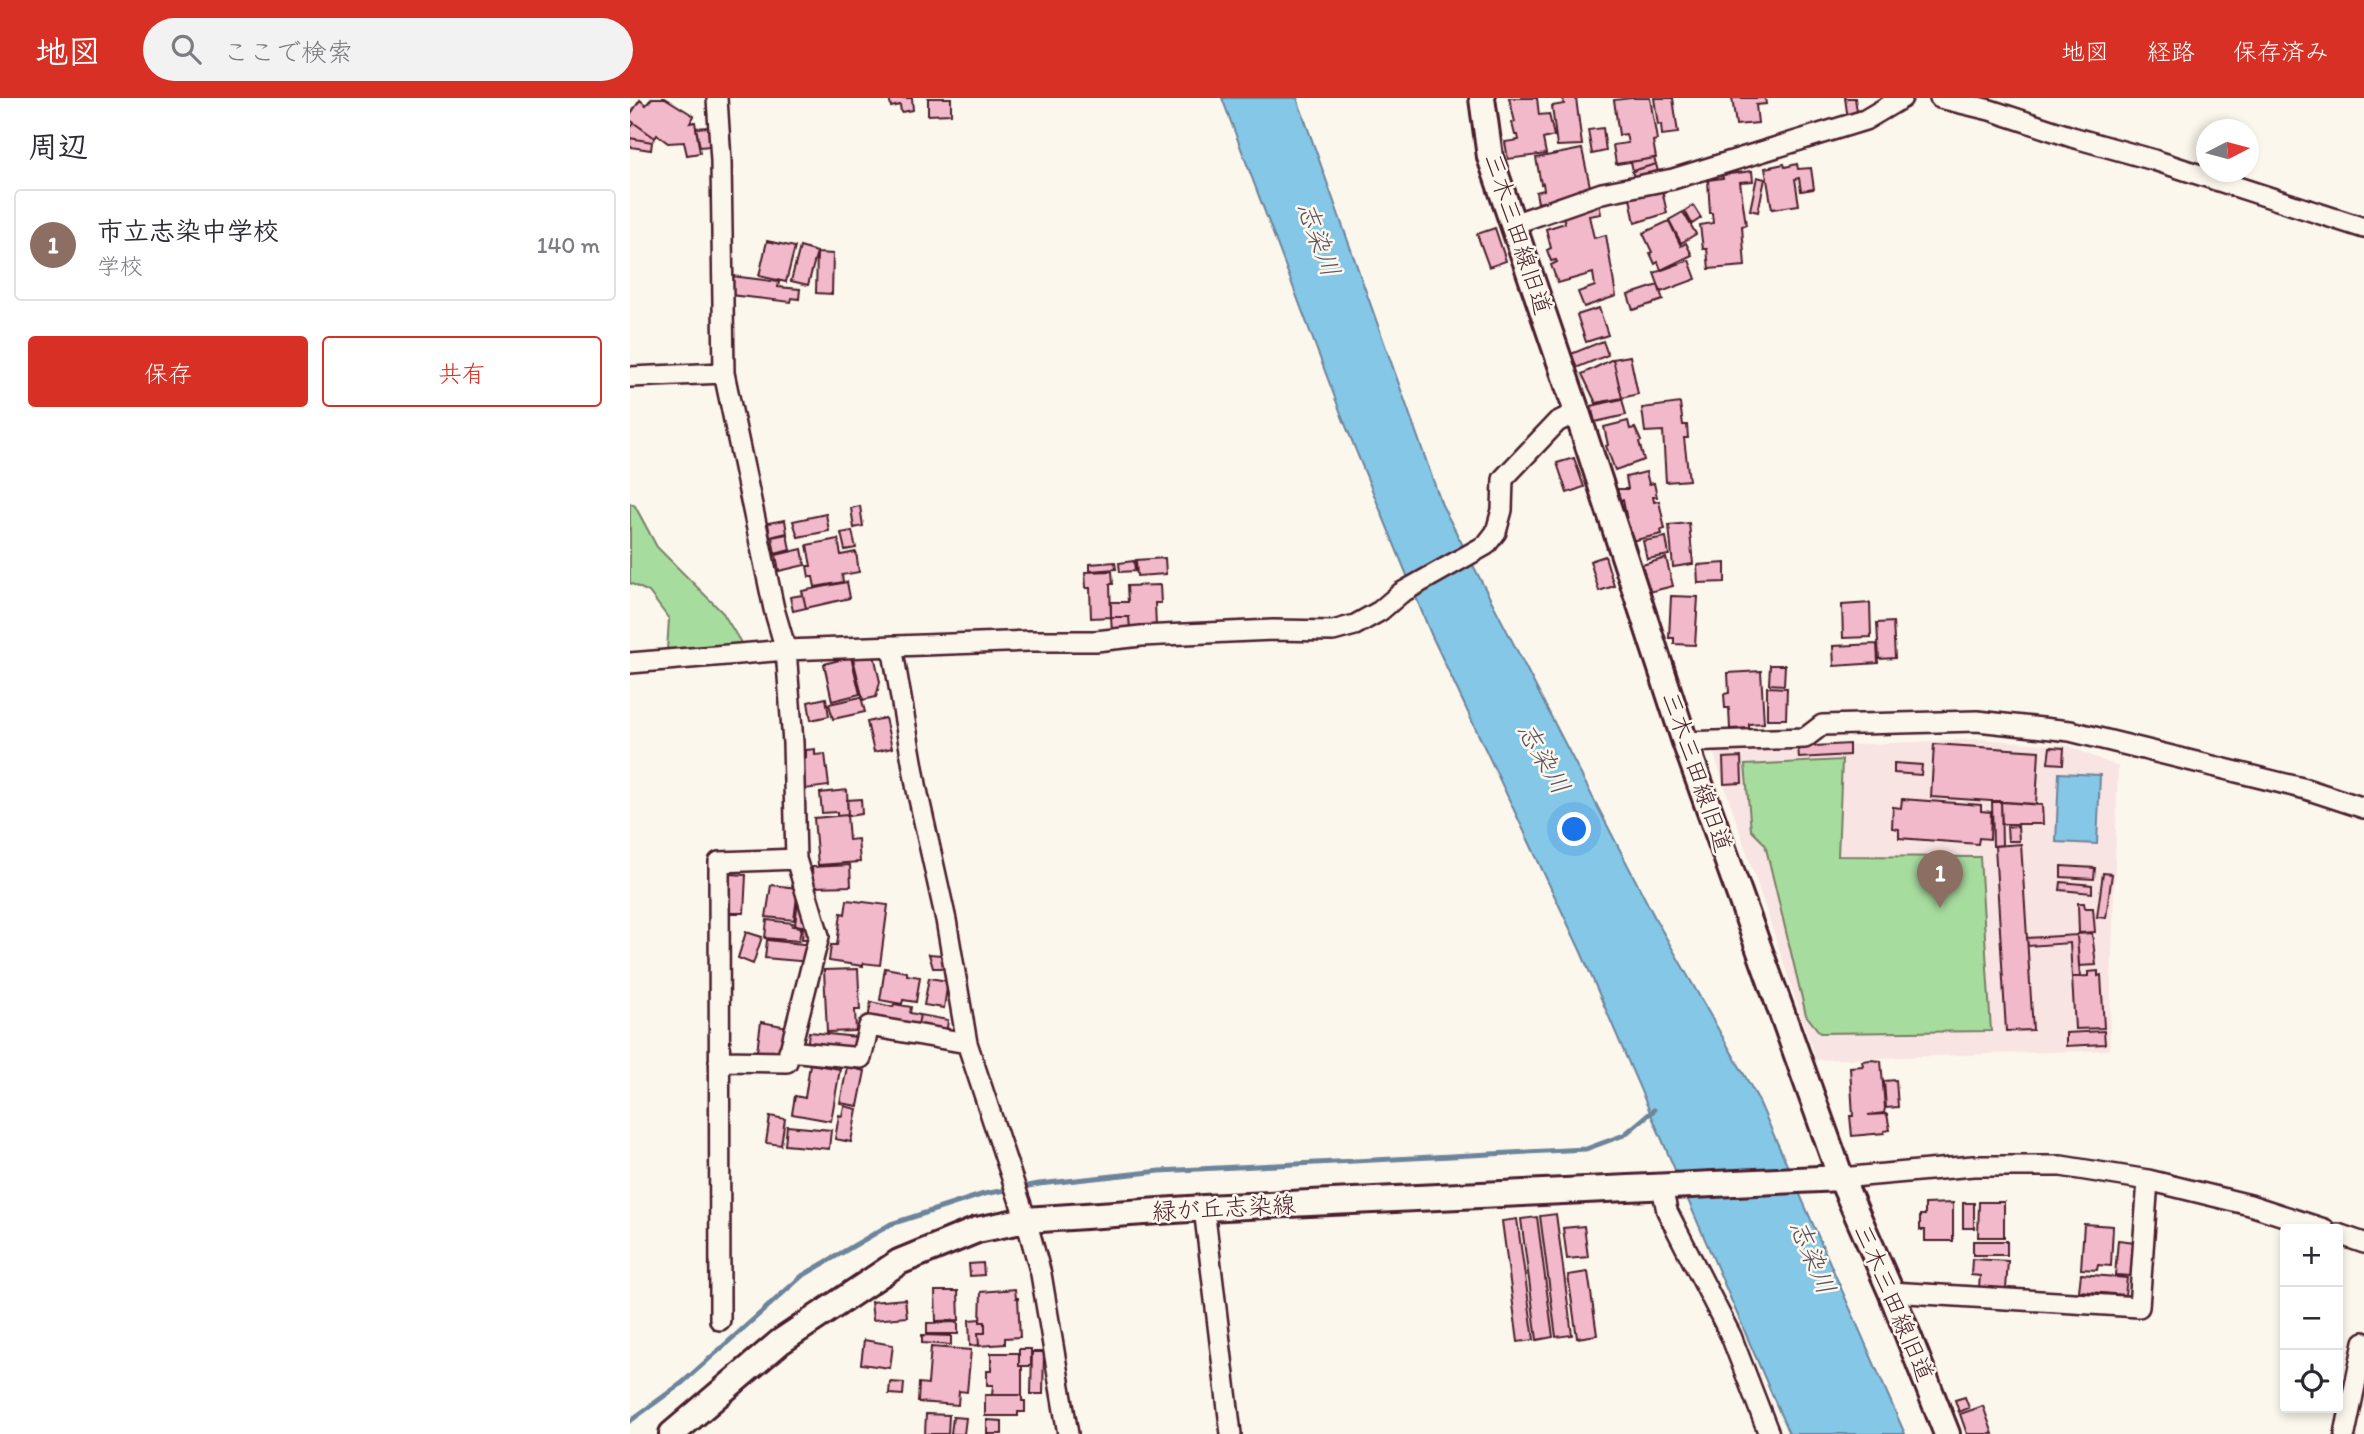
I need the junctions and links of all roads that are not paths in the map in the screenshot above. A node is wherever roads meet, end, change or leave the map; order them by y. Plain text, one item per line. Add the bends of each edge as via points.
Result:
1 (717, 98) edge
2 (1482, 98) edge
3 (1902, 98) edge
4 (1940, 98) edge
5 (1513, 224) junction
6 (2364, 228) edge
7 (723, 373) junction
8 (630, 377) edge
9 (1577, 411) junction
10 (892, 646) junction
11 (786, 650) junction
12 (630, 663) edge
13 (1685, 743) junction
14 (2364, 808) edge
15 (796, 859) junction
16 (967, 1043) junction
17 (789, 1051) junction
18 (719, 1061) junction
19 (1841, 1178) junction
20 (2148, 1180) junction
21 (1662, 1187) junction
22 (1204, 1208) junction
23 (1026, 1220) junction
24 (2309, 1224) edge
25 (2343, 1236) edge
26 (2364, 1243) edge
27 (1891, 1292) junction
28 (720, 1320) dead end
29 (2364, 1342) edge
30 (672, 1434) edge
31 (1068, 1434) edge
32 (1231, 1434) edge
33 (1769, 1434) edge
34 (1947, 1434) edge
35 (2345, 1434) edge

1 - 7 street
2 - 5 street, 三木三田線旧道 via 1490,157
3 - 5 street via 1865,120 1674,179 1602,193
4 - 6 street
5 - 9 street, 三木三田線旧道
7 - 8 street
7 - 11 street
9 - 10 street via 1557,422 1503,479 1502,510 1496,532 1486,545 1355,625 1333,631
9 - 13 street, 三木三田線旧道
10 - 11 street
10 - 16 street
11 - 12 street
11 - 15 street
13 - 14 street via 1805,737 1822,725 1990,722 2070,731 2306,789
13 - 19 street, 三木三田線旧道
15 - 17 street via 819,936
15 - 18 street via 719,862
16 - 17 street via 869,1027 861,1058
16 - 23 street
17 - 18 street via 787,1062
18 - 28 street
19 - 20 street via 1973,1166 2061,1166
19 - 21 street, 緑が丘志染線
19 - 27 street, 三木三田線旧道
20 - 24 street
20 - 27 street via 2139,1307
21 - 22 street, 緑が丘志染線
21 - 33 street via 1667,1212 1731,1336
22 - 23 street, 緑が丘志染線
22 - 32 street
23 - 30 street, 緑が丘志染線 via 977,1230 899,1262 780,1342
23 - 31 street via 1045,1295
25 - 26 street
27 - 34 street, 三木三田線旧道
29 - 35 street

